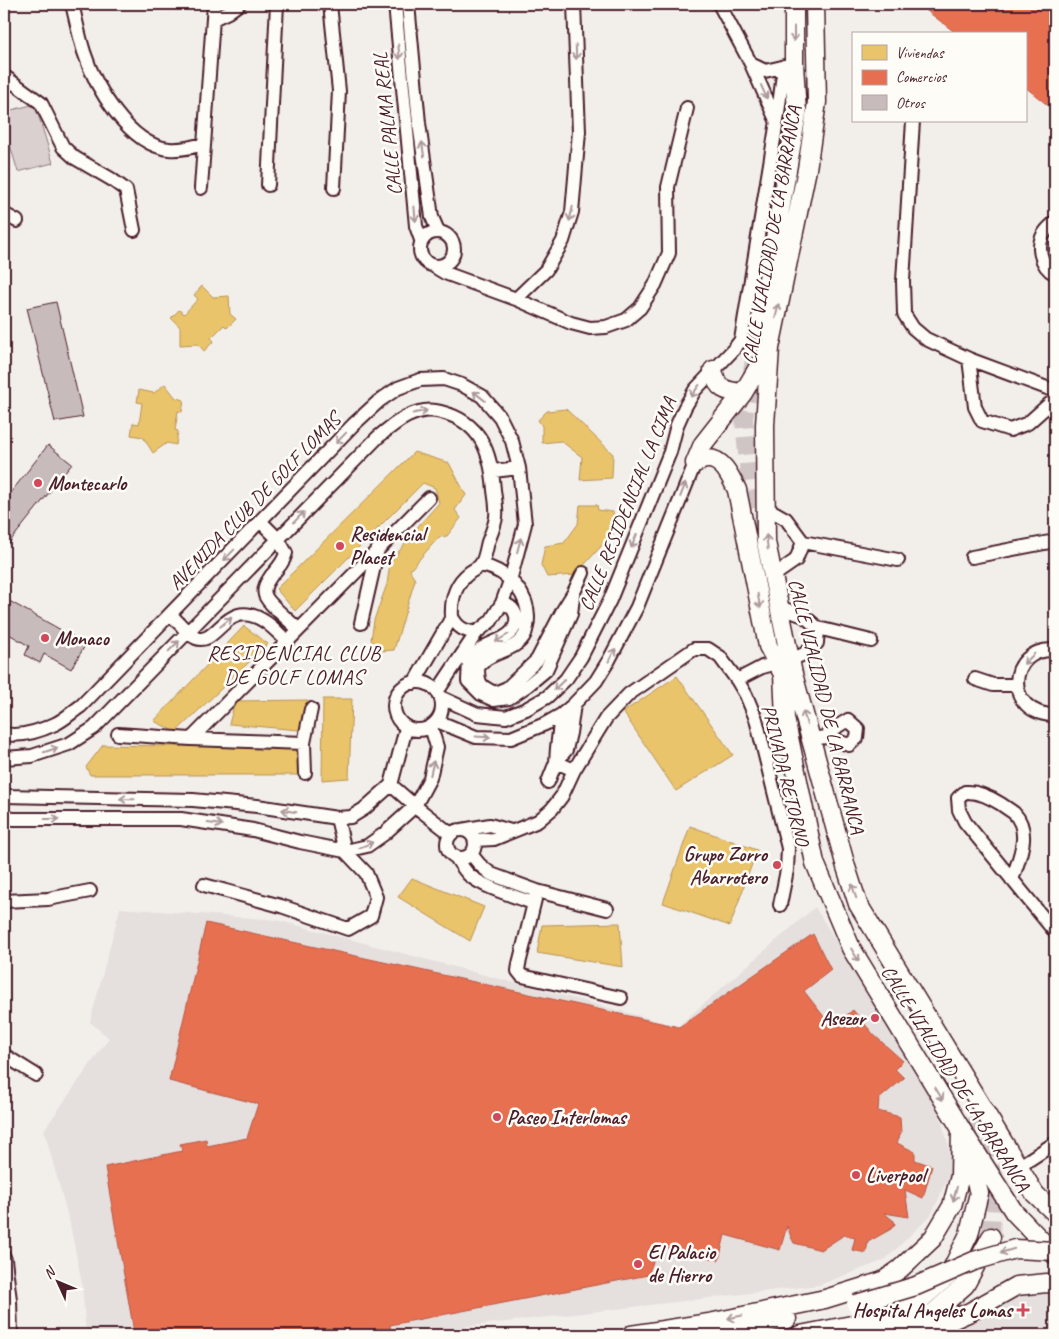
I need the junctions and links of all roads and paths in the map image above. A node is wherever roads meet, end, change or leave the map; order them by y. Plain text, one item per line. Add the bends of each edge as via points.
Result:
1 (72, 4) edge
2 (214, 4) edge
3 (239, 4) edge
4 (277, 4) edge
5 (330, 4) edge
6 (395, 4) edge
7 (408, 4) edge
8 (574, 4) edge
9 (719, 4) edge
10 (806, 7) edge
11 (213, 19) junction
12 (751, 64) junction
13 (789, 65) junction
14 (4, 76) edge
15 (687, 108) dead end
16 (777, 121) junction
17 (913, 122) edge
18 (203, 144) junction
19 (268, 185) dead end
20 (201, 188) dead end
21 (334, 188) dead end
22 (4, 214) edge
23 (17, 220) dead end
24 (1055, 222) edge
25 (134, 230) dead end
26 (438, 231) junction
27 (421, 240) junction
28 (454, 253) junction
29 (435, 267) junction
30 (1055, 274) edge
31 (471, 282) junction
32 (516, 299) junction
33 (759, 330) tunnel mouth
34 (770, 348) junction
35 (969, 360) junction
36 (713, 370) junction
37 (1055, 391) edge
38 (743, 393) junction
39 (1055, 399) edge
40 (695, 463) junction
41 (519, 468) junction
42 (492, 471) junction
43 (428, 498) dead end
44 (765, 507) junction
45 (261, 522) junction
46 (278, 538) junction
47 (1055, 541) edge
48 (802, 542) junction
49 (378, 549) junction
50 (972, 557) dead end
51 (898, 560) dead end
52 (481, 565) junction
53 (582, 573) dead end
54 (773, 576) junction
55 (510, 581) junction
56 (573, 594) junction
57 (502, 603) junction
58 (170, 614) junction
59 (776, 614) junction
60 (452, 617) junction
61 (361, 623) dead end
62 (818, 628) junction
63 (298, 629) junction
64 (188, 632) junction
65 (476, 632) junction
66 (871, 641) dead end
67 (287, 642) junction
68 (1055, 650) edge
69 (784, 666) junction
70 (975, 679) dead end
71 (737, 680) junction
72 (414, 683) junction
73 (1017, 685) junction
74 (439, 695) junction
75 (574, 704) junction
76 (311, 709) dead end
77 (561, 715) junction
78 (1055, 715) edge
79 (434, 724) junction
80 (406, 728) junction
81 (4, 734) edge
82 (118, 734) dead end
83 (818, 738) junction
84 (191, 739) junction
85 (304, 743) junction
86 (4, 758) edge
87 (556, 762) junction
88 (574, 770) junction
89 (305, 773) dead end
90 (548, 782) dead end
91 (391, 785) junction
92 (4, 796) edge
93 (415, 806) junction
94 (4, 818) edge
95 (337, 818) junction
96 (511, 831) junction
97 (454, 832) junction
98 (475, 840) junction
99 (346, 851) junction
100 (471, 854) junction
101 (455, 856) junction
102 (488, 879) junction
103 (1012, 880) junction
104 (204, 885) dead end
105 (90, 891) dead end
106 (535, 897) junction
107 (4, 901) edge
108 (780, 905) dead end
109 (607, 909) dead end
110 (867, 919) junction
111 (1055, 932) edge
112 (621, 998) dead end
113 (4, 1056) edge
114 (36, 1075) dead end
115 (967, 1123) junction
116 (1055, 1143) edge
117 (1018, 1167) junction
118 (1054, 1211) edge
119 (1031, 1231) junction
120 (991, 1237) tunnel mouth
121 (1055, 1251) edge
122 (1055, 1255) edge
123 (4, 1257) edge
124 (1055, 1284) edge
125 (11, 1335) edge
126 (631, 1335) edge
127 (709, 1335) edge
128 (800, 1335) edge
129 (868, 1335) edge
130 (917, 1335) edge

1 - 18 street via 85,54 116,114 150,144 169,149
2 - 11 street
3 - 11 street
4 - 19 street
5 - 21 street via 338,91
6 -> 27 street, CALLE PALMA REAL via 416,226
26 -> 7 street, CALLE PALMA REAL via 432,217 419,123
8 -> 32 street via 579,132 572,212 563,240 546,270
9 - 12 street
10 -> 13 main road, CALLE VIALIDAD DE LA BARRANCA
34 -> 10 main road, CALLE VIALIDAD DE LA BARRANCA via 808,169 817,102
11 - 18 street
12 - 13 street via 764,71
12 -> 16 street
13 - 16 street, CALLE RESIDENCIAL LA CIMA
13 - 33 main road, CALLE VIALIDAD DE LA BARRANCA via 798,113
14 - 25 street via 41,103 63,147 74,158 126,190
15 - 32 street via 668,187 669,253 655,285 640,308 626,320 590,328
16 - 36 street, CALLE RESIDENCIAL LA CIMA via 741,340
17 - 35 street via 903,281 904,314 926,339
18 - 20 street
22 - 23 street
24 - 30 street via 1045,232 1040,245 1042,260
26 - 27 street
26 - 28 street via 454,243
27 - 29 street via 421,257
28 - 29 street via 444,266
28 - 31 street via 458,268
29 - 31 street
31 - 32 street
34 - 38 main road
34 - 44 main road, CALLE VIALIDAD DE LA BARRANCA via 765,425
35 - 37 street
35 - 39 street via 975,407 982,421 1010,430 1028,423
36 - 38 main road via 722,388
36 -> 74 street, CALLE RESIDENCIAL LA CIMA via 685,407 610,600 566,679 547,697 506,716 478,714
38 - 40 main road via 703,444
40 -> 69 main road via 714,460 726,469 736,490 768,646
75 -> 40 street via 596,681 637,607
41 - 42 street
41 -> 45 street, AVENIDA CLUB DE GOLF LOMAS via 512,441 500,417 482,396 444,379 420,380 398,388 379,401
55 -> 41 street, AVENIDA CLUB DE GOLF LOMAS via 525,524
46 -> 42 street via 377,438 397,421 416,412 435,410 454,415 469,425 480,437
42 - 52 street via 496,517
43 - 49 street
44 - 48 street via 786,519
54 -> 44 main road, CALLE VIALIDAD DE LA BARRANCA via 766,542
45 - 46 street
45 -> 58 street, AVENIDA CLUB DE GOLF LOMAS
46 - 63 street via 286,553 266,582 265,594
46 - 64 street
47 - 50 street
48 - 51 street
48 - 54 street via 796,560
49 - 61 street
49 - 63 street
52 - 55 street via 497,570
52 - 60 street via 460,582 451,606
53 - 56 street
54 - 59 main road, CALLE VIALIDAD DE LA BARRANCA
55 - 56 street via 523,594 529,617 525,635 515,645 478,667 478,680 483,688 495,693 507,688 537,660
55 - 57 street, AVENIDA CLUB DE GOLF LOMAS
57 -> 56 street via 514,610 514,627 507,636 481,649 470,660 468,681 481,694 494,700 509,698 546,670 571,614
57 - 65 street, AVENIDA CLUB DE GOLF LOMAS via 490,621
58 - 64 street
58 - 81 street, AVENIDA CLUB DE GOLF LOMAS via 81,706 56,724 34,732
59 - 62 street via 804,616
59 - 69 main road, CALLE VIALIDAD DE LA BARRANCA
60 - 65 street via 462,629
60 - 72 street
62 - 66 street
62 - 69 street via 817,643
63 - 67 street
64 -> 67 street via 203,639 211,636 230,618 251,614 268,623
86 -> 64 street via 32,756 69,744 94,728
65 - 74 street, AVENIDA CLUB DE GOLF LOMAS
67 - 84 street
68 -> 73 street via 1034,653 1024,661 1018,672
69 - 71 street via 762,667
83 -> 69 main road, CALLE VIALIDAD DE LA BARRANCA
69 -> 115 main road, CALLE VIALIDAD DE LA BARRANCA via 785,718 815,863 851,948
70 - 73 street via 993,685
71 - 88 street, PRIVADA RETORNO via 720,657 708,649 694,649 629,694 606,718
71 - 108 street, PRIVADA RETORNO via 756,719 788,848
72 - 74 street via 427,684
72 - 80 street via 400,690 394,705 396,716
73 - 78 street via 1029,708 1041,714
74 - 79 street via 442,710
75 - 77 street
75 - 87 street via 566,750
76 - 85 street
79 -> 77 street via 476,737 511,738
77 - 87 street
79 - 80 street via 419,730
93 -> 79 street via 430,778 437,747
80 - 91 street
82 - 84 street
83 - 83 street via 849,745 857,738 858,729 848,720
110 -> 83 main road, CALLE VIALIDAD DE LA BARRANCA via 858,904
84 - 85 street
85 - 89 street
87 - 88 street
87 - 90 street
88 - 96 street, PRIVADA RETORNO via 552,809 538,821
91 - 93 street
91 - 95 street via 364,810 351,817
95 -> 92 street via 192,800
93 - 97 street
99 -> 93 street via 367,846
94 -> 99 street via 181,820 253,830
95 - 99 street
96 - 97 street via 490,825
96 - 98 street, PRIVADA RETORNO via 494,839
97 - 98 street via 465,830
97 - 101 street via 448,842 449,850
98 - 100 street
99 - 104 street via 366,873 376,897 371,916 348,929
100 - 101 street via 462,858
100 - 102 street
101 - 102 street via 470,875
102 - 106 street
103 - 103 street via 965,822 958,798 965,792 991,798 1013,812 1022,824 1024,843
103 - 111 street
105 - 107 street via 48,899
106 - 109 street
106 - 112 street via 519,964 518,971 522,976
110 - 115 main road via 887,970
110 - 117 main road, CALLE VIALIDAD DE LA BARRANCA
113 - 114 street
115 - 119 main road, CALLE VIALIDAD DE LA BARRANCA via 1014,1212
115 -> 126 main road via 960,1176 952,1206 933,1238 883,1281 825,1299
115 - 128 main road via 978,1193 969,1234 949,1275 918,1302 867,1322
116 - 117 street
117 - 118 main road, CALLE VIALIDAD DE LA BARRANCA via 1035,1194
118 - 119 main road via 1044,1206 1035,1207 1027,1223
119 - 122 main road, CALLE VIALIDAD DE LA BARRANCA
120 - 129 main road via 965,1285 932,1314 889,1331
121 -> 127 main road, bridge via 1015,1249 974,1261 916,1286 856,1304
123 - 125 street
124 - 130 main road via 1016,1286 970,1312

